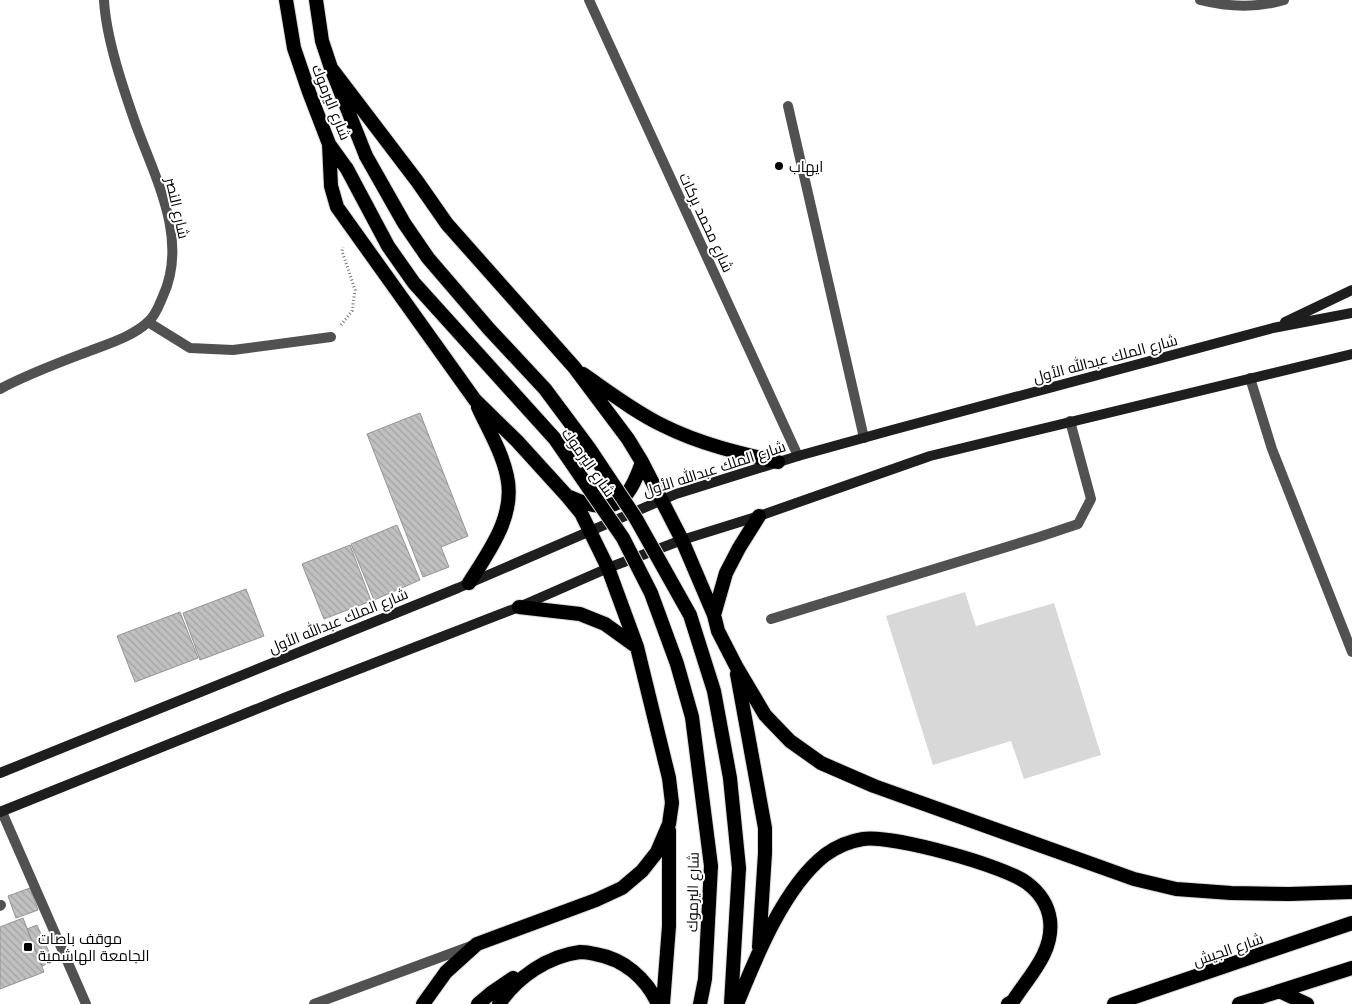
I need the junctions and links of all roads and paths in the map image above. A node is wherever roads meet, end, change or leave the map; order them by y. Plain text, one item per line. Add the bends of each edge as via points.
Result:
1 (104, 0) edge
2 (286, 0) edge
3 (316, 0) edge
4 (589, 0) edge
5 (1200, 0) edge
6 (1284, 0) edge
7 (331, 68) junction
8 (788, 106) dead end
9 (329, 144) junction
10 (355, 290) dead end
11 (1352, 290) edge
12 (1352, 313) edge
13 (148, 322) junction
14 (342, 324) dead end
15 (1273, 328) junction
16 (331, 337) dead end
17 (1352, 354) edge
18 (574, 367) junction
19 (1250, 378) junction
20 (0, 389) edge
21 (475, 400) junction
22 (1070, 421) junction
23 (864, 438) junction
24 (798, 456) junction
25 (642, 462) junction
26 (778, 462) junction
27 (567, 496) junction
28 (662, 499) junction
29 (759, 516) junction
30 (590, 530) junction
31 (682, 540) junction
32 (608, 568) junction
33 (469, 583) junction
34 (520, 607) junction
35 (714, 614) junction
36 (771, 619) dead end
37 (636, 647) junction
38 (1352, 652) edge
39 (736, 666) junction
40 (0, 773) edge
41 (1, 812) edge
42 (669, 824) junction
43 (1352, 892) edge
44 (1352, 923) edge
45 (477, 944) junction
46 (759, 950) junction
47 (540, 966) junction
48 (1352, 968) edge
49 (1279, 991) junction
50 (86, 1004) edge
51 (314, 1004) edge
52 (423, 1004) edge
53 (478, 1004) edge
54 (499, 1004) edge
55 (658, 1004) edge
56 (663, 1004) edge
57 (700, 1004) edge
58 (731, 1004) edge
59 (737, 1004) edge
60 (1008, 1004) edge
61 (1114, 1004) edge
62 (1238, 1004) edge
63 (1307, 1004) edge

1 - 13 street, شارع النصر via 112,46 160,186 170,225 170,274 157,311
2 - 9 highway, شارع اليرموك via 294,48
3 - 7 highway, شارع اليرموك via 322,41
4 - 24 street, شارع محمد بركات
5 - 6 street via 1222,6 1247,6
7 - 18 highway via 447,224
7 - 58 highway, شارع اليرموك, bridge via 366,156 404,223 428,258 544,389 589,448 635,517 690,615 714,691 730,778 738,868
8 - 23 street
9 - 21 highway via 331,186 337,207
9 - 57 highway, شارع اليرموك, bridge via 347,169 388,246 414,283 555,439 623,538 651,593 692,717 711,866 705,979
10 - 14 path via 352,311
11 - 15 main road
12 - 15 main road, شارع الملك عبدالله الأول
13 - 16 street via 190,348 233,350
13 - 20 street, شارع النصر via 110,343
15 - 23 main road, شارع الملك عبدالله الأول
17 - 19 main road
18 - 25 highway
18 - 26 highway via 678,433 720,449
19 - 22 main road
19 - 38 street via 1272,449
21 - 27 highway via 517,440
21 - 33 highway via 500,454 509,494 506,516 498,536
22 - 29 main road via 930,456
22 - 36 street via 1091,499 1078,524
23 - 24 main road, شارع الملك عبدالله الأول
24 - 26 main road, شارع الملك عبدالله الأول
25 - 27 highway via 633,486 620,502 596,507
25 - 28 highway
26 - 28 main road, شارع الملك عبدالله الأول
27 - 30 highway
28 - 30 main road, شارع الملك عبدالله الأول
28 - 31 highway
29 - 31 main road
29 - 35 highway via 726,573
30 - 32 highway
30 - 33 main road, شارع الملك عبدالله الأول
31 - 32 main road
31 - 35 highway
32 - 34 main road
32 - 37 highway
33 - 40 main road, شارع الملك عبدالله الأول
34 - 37 highway via 580,614 605,624
34 - 41 main road
35 - 39 highway via 718,631
37 - 42 highway via 669,778 672,803
39 - 43 highway via 765,715 790,741 822,763 874,786 1134,880 1176,889 1289,894
39 - 46 highway via 765,828
41 - 50 street
42 - 45 highway via 657,852 622,888
42 - 56 highway via 669,926
44 - 61 highway, شارع الجيش
45 - 51 street
45 - 52 highway via 446,972
46 - 59 highway
46 - 60 highway via 790,896 808,871 826,855 845,844 865,839 900,842 1002,870 1025,882 1046,904 1050,938 1043,958
47 - 53 highway via 512,979
47 - 54 highway via 522,978
47 - 55 highway via 582,952 609,956 633,970 651,990
48 - 49 highway
49 - 62 highway
49 - 63 highway

